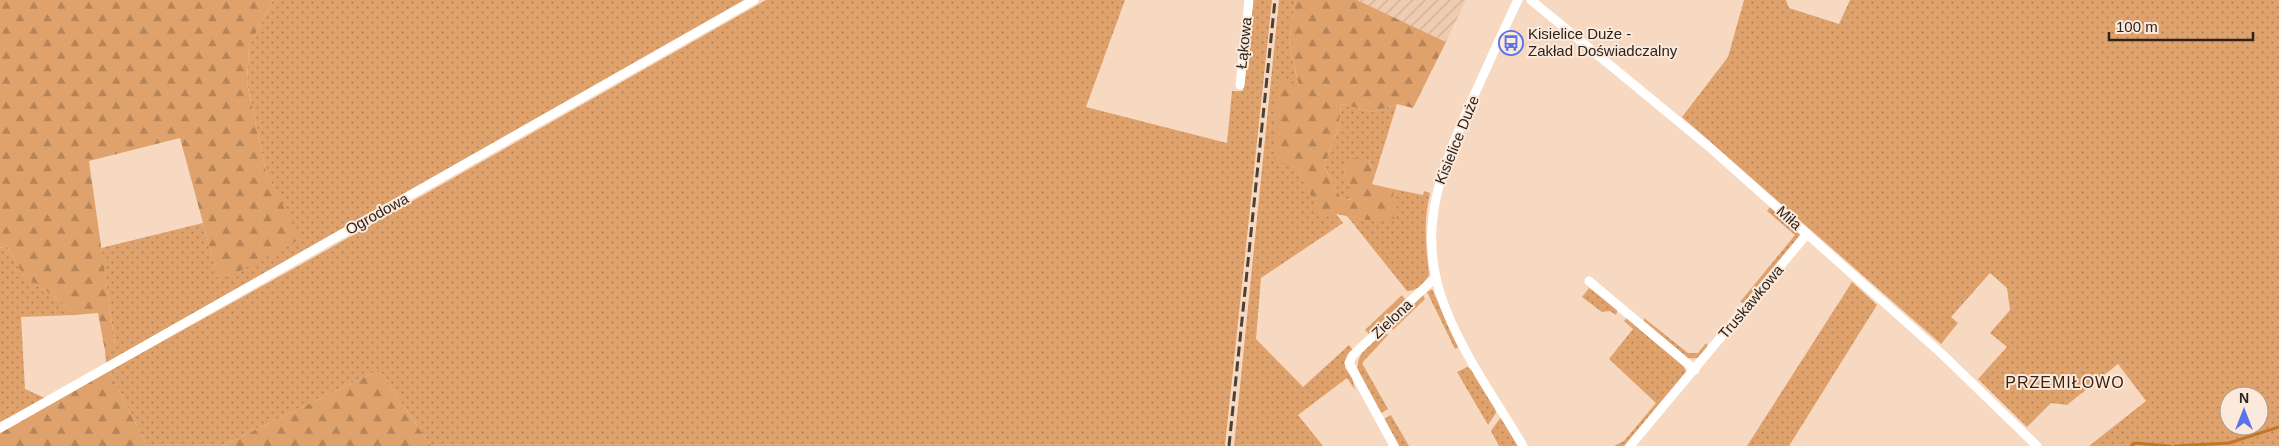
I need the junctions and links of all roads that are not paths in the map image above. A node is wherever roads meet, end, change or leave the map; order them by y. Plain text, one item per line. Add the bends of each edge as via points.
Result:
1 (754, 0) edge
2 (1248, 0) edge
3 (1518, 0) edge
4 (1531, 0) edge
5 (1240, 86) dead end
6 (1807, 234) junction
7 (1436, 277) junction
8 (1589, 282) dead end
9 (1695, 370) junction
10 (0, 428) edge
11 (1394, 446) edge
12 (1523, 446) edge
13 (1630, 446) edge
14 (2037, 446) edge

1 - 10 street, Ogrodowa
2 - 5 street, Łąkowa
3 - 7 street, Kisielice Duże via 1441,175 1432,226
4 - 6 street, Miła via 1707,145
6 - 9 street, Truskawkowa
6 - 14 street, Miła via 1942,354
7 - 11 street, Zielona via 1349,363
7 - 12 street, Kisielice Duże via 1458,334
8 - 9 street
9 - 13 street, Truskawkowa

